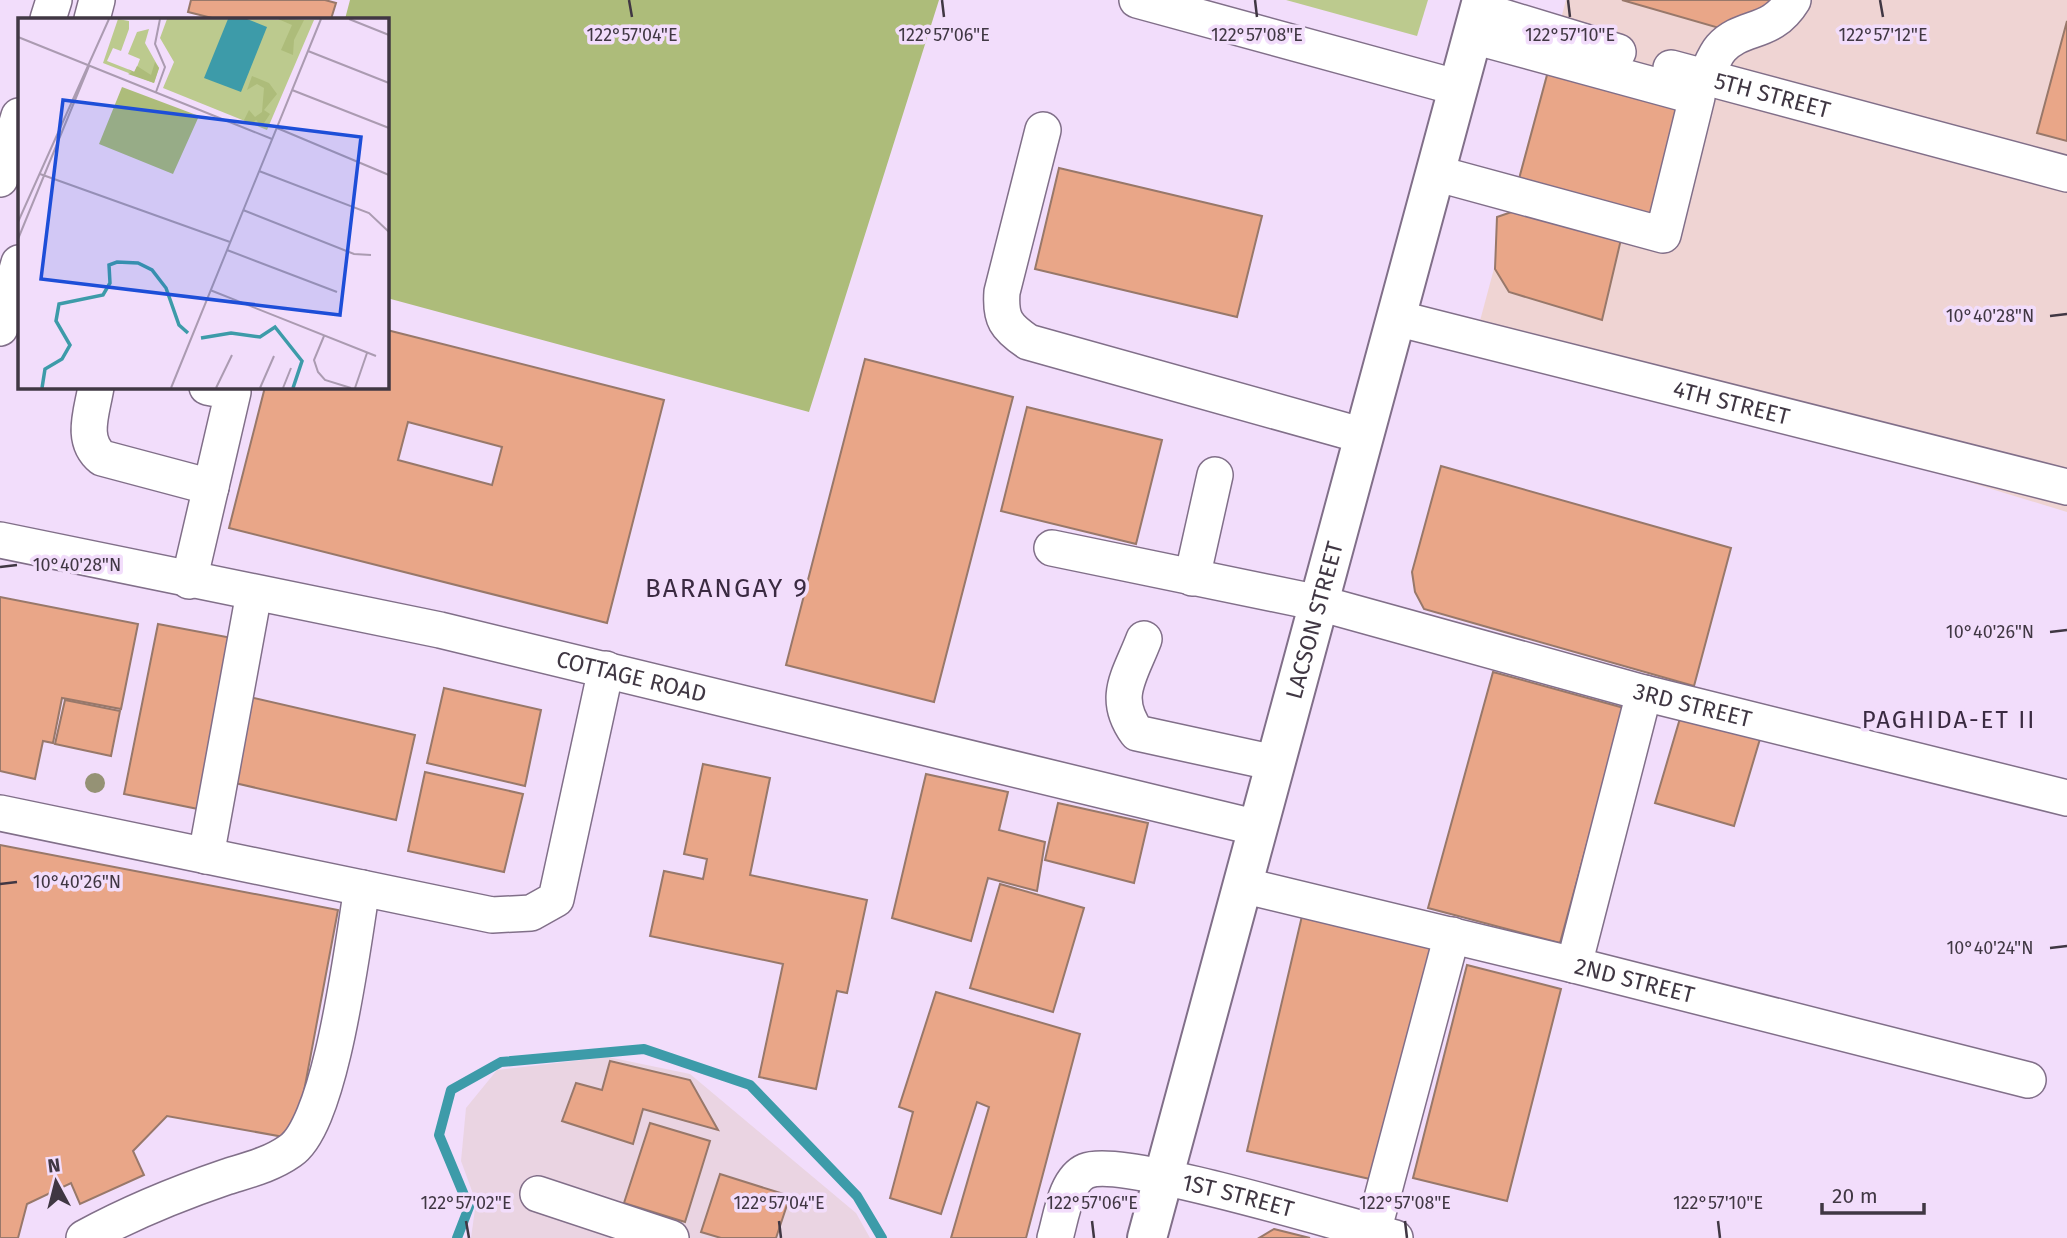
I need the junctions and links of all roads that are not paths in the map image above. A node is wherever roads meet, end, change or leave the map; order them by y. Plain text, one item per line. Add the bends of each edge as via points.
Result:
1 (54, 0) edge
2 (97, 0) edge
3 (1137, 0) edge
4 (1793, 0) edge
5 (1478, 15) edge
6 (48, 18) edge
7 (92, 18) edge
8 (1705, 78) junction
9 (1459, 88) junction
10 (18, 119) edge
11 (1043, 130) dead end
12 (1435, 173) junction
13 (2067, 174) edge
14 (0, 179) edge
15 (18, 266) edge
16 (1396, 318) junction
17 (0, 328) edge
18 (96, 388) edge
19 (212, 388) edge
20 (1364, 436) junction
21 (1215, 475) dead end
22 (211, 487) junction
23 (2067, 487) edge
24 (0, 540) edge
25 (1052, 548) dead end
26 (1192, 578) junction
27 (189, 581) junction
28 (254, 593) junction
29 (1319, 603) junction
30 (1144, 639) dead end
31 (606, 669) junction
32 (1644, 693) junction
33 (1275, 764) junction
34 (2067, 798) edge
35 (0, 813) edge
36 (1258, 828) junction
37 (206, 856) junction
38 (1242, 885) junction
39 (362, 888) junction
40 (1452, 935) junction
41 (1574, 965) junction
42 (2028, 1080) dead end
43 (1163, 1176) junction
44 (538, 1194) dead end
45 (1384, 1235) edge
46 (84, 1238) edge
47 (671, 1238) edge
48 (1055, 1238) edge
49 (1147, 1238) edge

1 - 6 street
2 - 7 street
3 - 9 street
4 - 8 street via 1783,17 1732,39 1719,50
5 - 8 street, 5TH STREET
5 - 9 main road, LACSON STREET
5 - 12 street via 1698,97 1663,236
8 - 13 street, 5TH STREET
9 - 12 main road, LACSON STREET
10 - 14 street
11 - 20 street via 1002,292 1001,314 1009,329 1028,342
12 - 16 main road, LACSON STREET
15 - 17 street
16 - 20 main road, LACSON STREET
16 - 23 street, 4TH STREET
18 - 22 street via 87,438 93,451 102,458
19 - 22 street via 233,392
20 - 29 main road, LACSON STREET
21 - 26 street
22 - 27 street
24 - 27 street, COTTAGE ROAD
25 - 26 street, 3RD STREET
26 - 29 street, 3RD STREET
27 - 28 street, COTTAGE ROAD
28 - 31 street, COTTAGE ROAD
28 - 37 street
29 - 32 street, 3RD STREET
29 - 33 main road, LACSON STREET
30 - 33 street via 1122,698 1126,718 1137,733
31 - 36 street, COTTAGE ROAD
31 - 39 street via 556,898 531,913 492,915
32 - 34 street, 3RD STREET
32 - 41 street
33 - 36 main road, LACSON STREET
35 - 37 street
36 - 38 main road, LACSON STREET
37 - 39 street
38 - 40 street, 2ND STREET
38 - 43 main road, LACSON STREET
39 - 46 street via 341,1018 315,1116 293,1150
40 - 41 street, 2ND STREET
40 - 45 street
41 - 42 street, 2ND STREET
43 - 45 street, 1ST STREET
43 - 48 street, 1ST STREET via 1101,1168 1084,1172 1072,1185
43 - 49 main road, LACSON STREET
44 - 47 street

